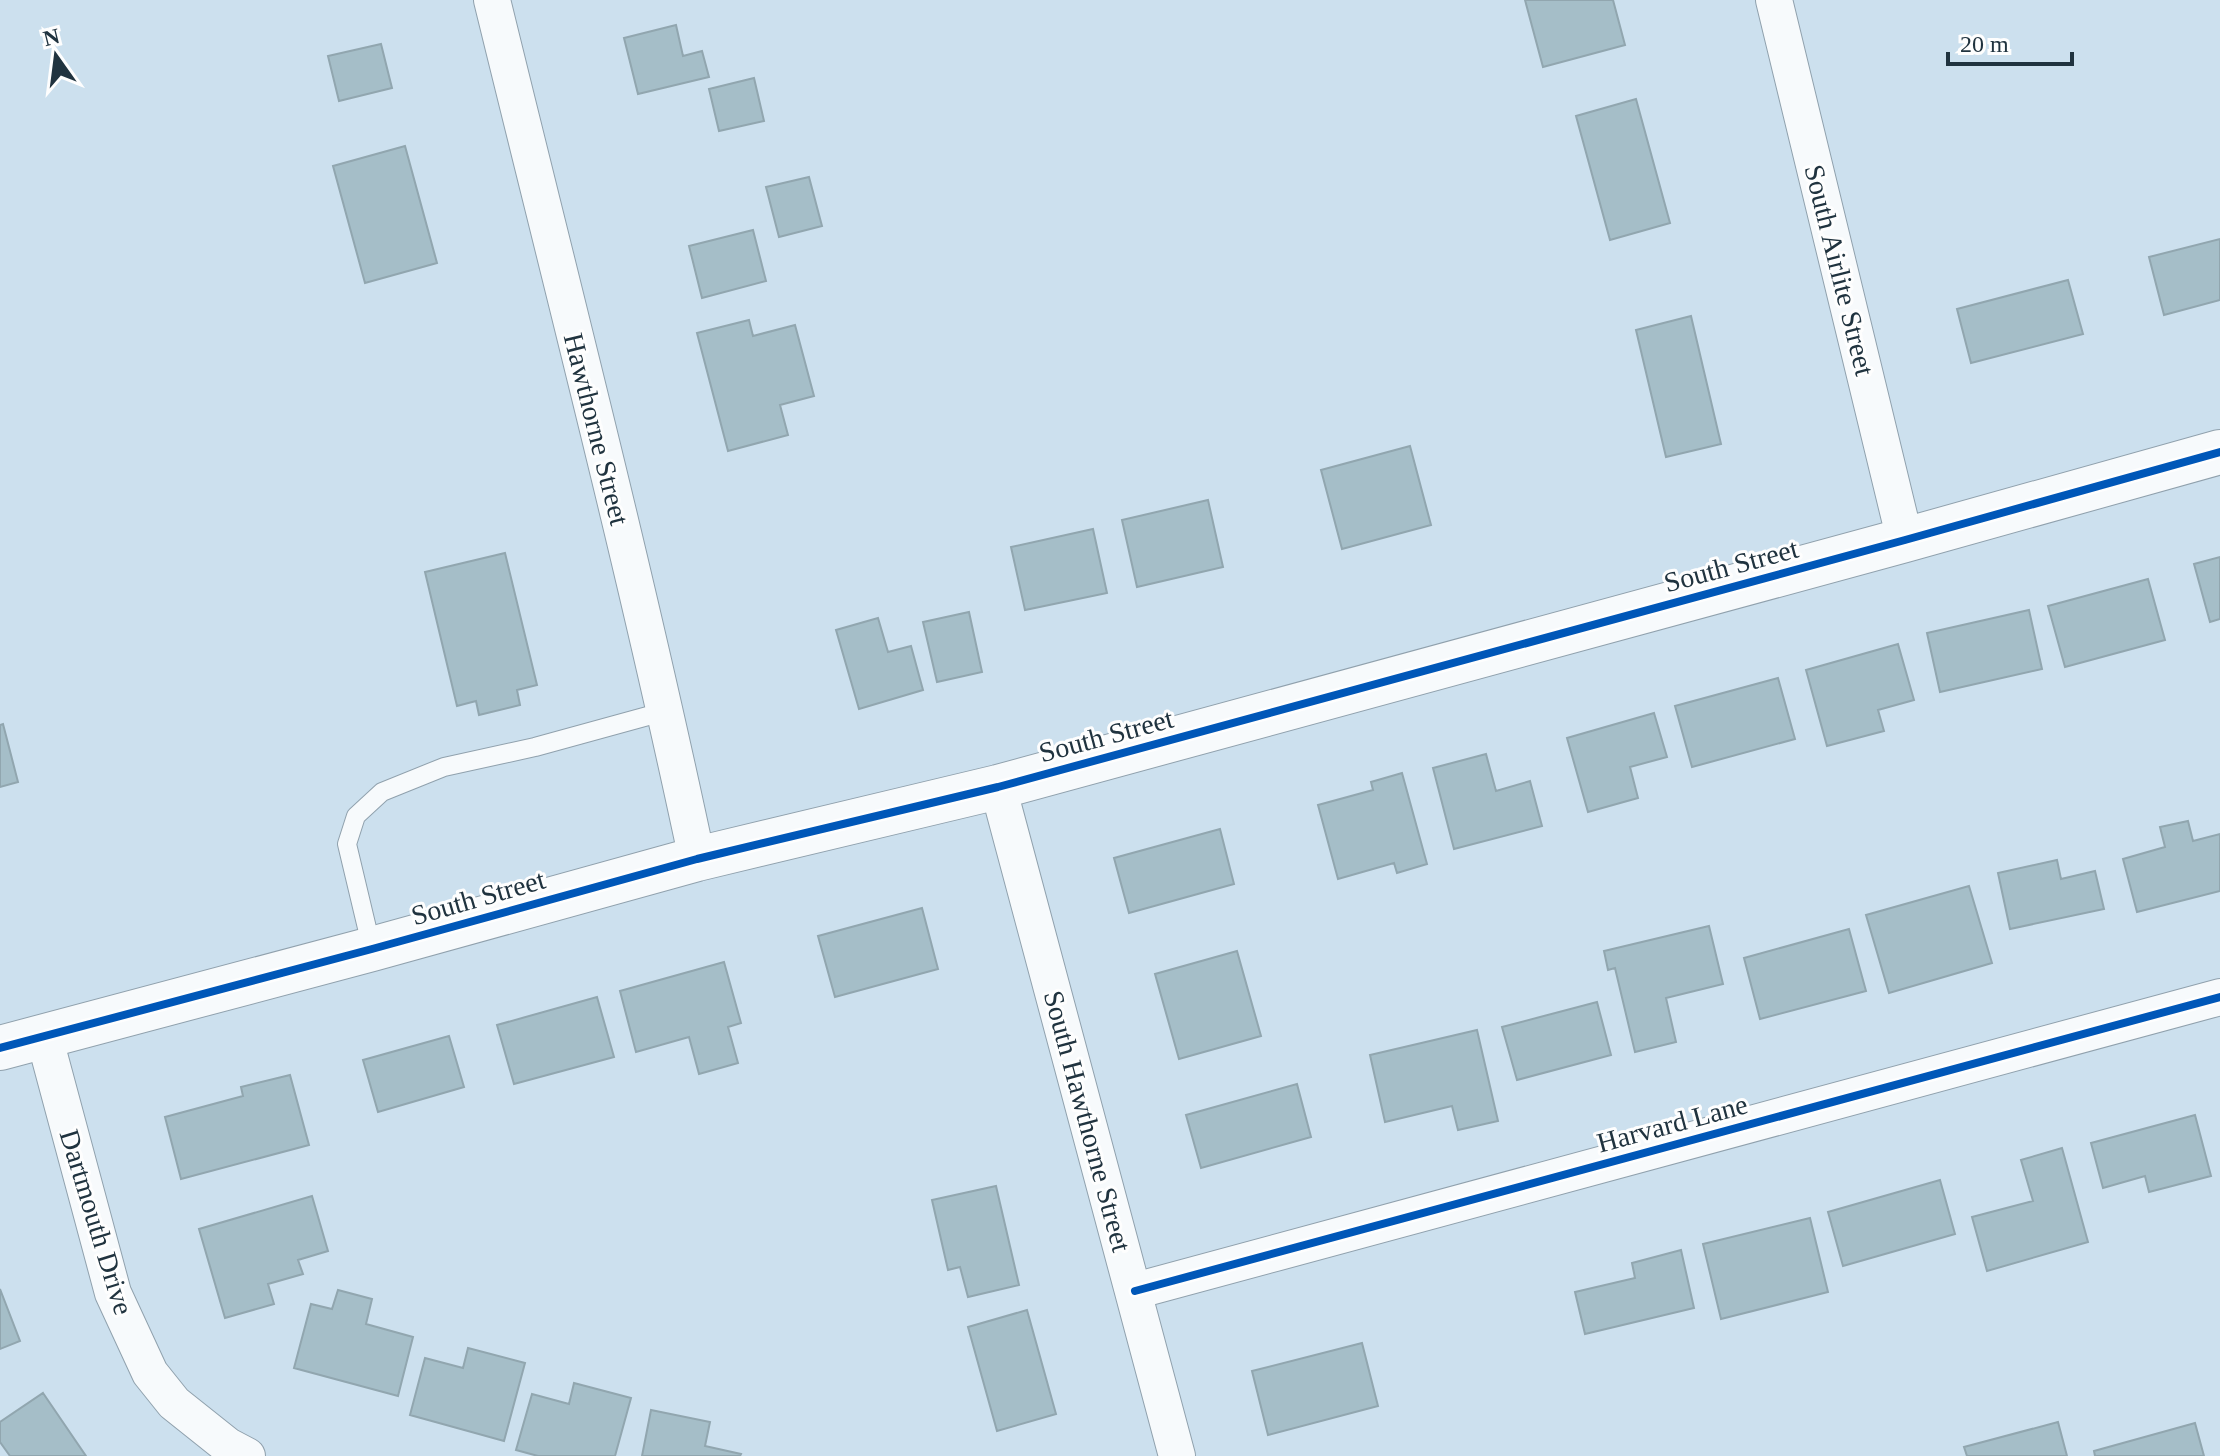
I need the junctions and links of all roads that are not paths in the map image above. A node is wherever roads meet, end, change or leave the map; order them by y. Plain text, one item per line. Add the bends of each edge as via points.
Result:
1 (492, 0) edge
2 (1774, 0) edge
3 (2220, 452) edge
4 (1905, 540) junction
5 (666, 711) junction
6 (998, 787) junction
7 (697, 859) junction
8 (372, 949) junction
9 (2220, 997) edge
10 (44, 1036) junction
11 (0, 1048) edge
12 (1135, 1291) junction
13 (247, 1456) edge
14 (1177, 1456) edge

1 - 5 street, Hawthorne Street
2 - 4 street, South Airlite Street
3 - 4 street, South Street
4 - 6 street, South Street
5 - 7 street, Hawthorne Street
5 - 8 lane via 444,767 382,792 356,816 347,844
6 - 7 street, South Street
6 - 12 street, South Hawthorne Street
7 - 8 street, South Street
8 - 10 street, South Street
9 - 12 street, Harvard Lane
10 - 11 street, South Street
10 - 13 street, Dartmouth Drive via 113,1293 150,1373 174,1403
12 - 14 street, South Hawthorne Street

